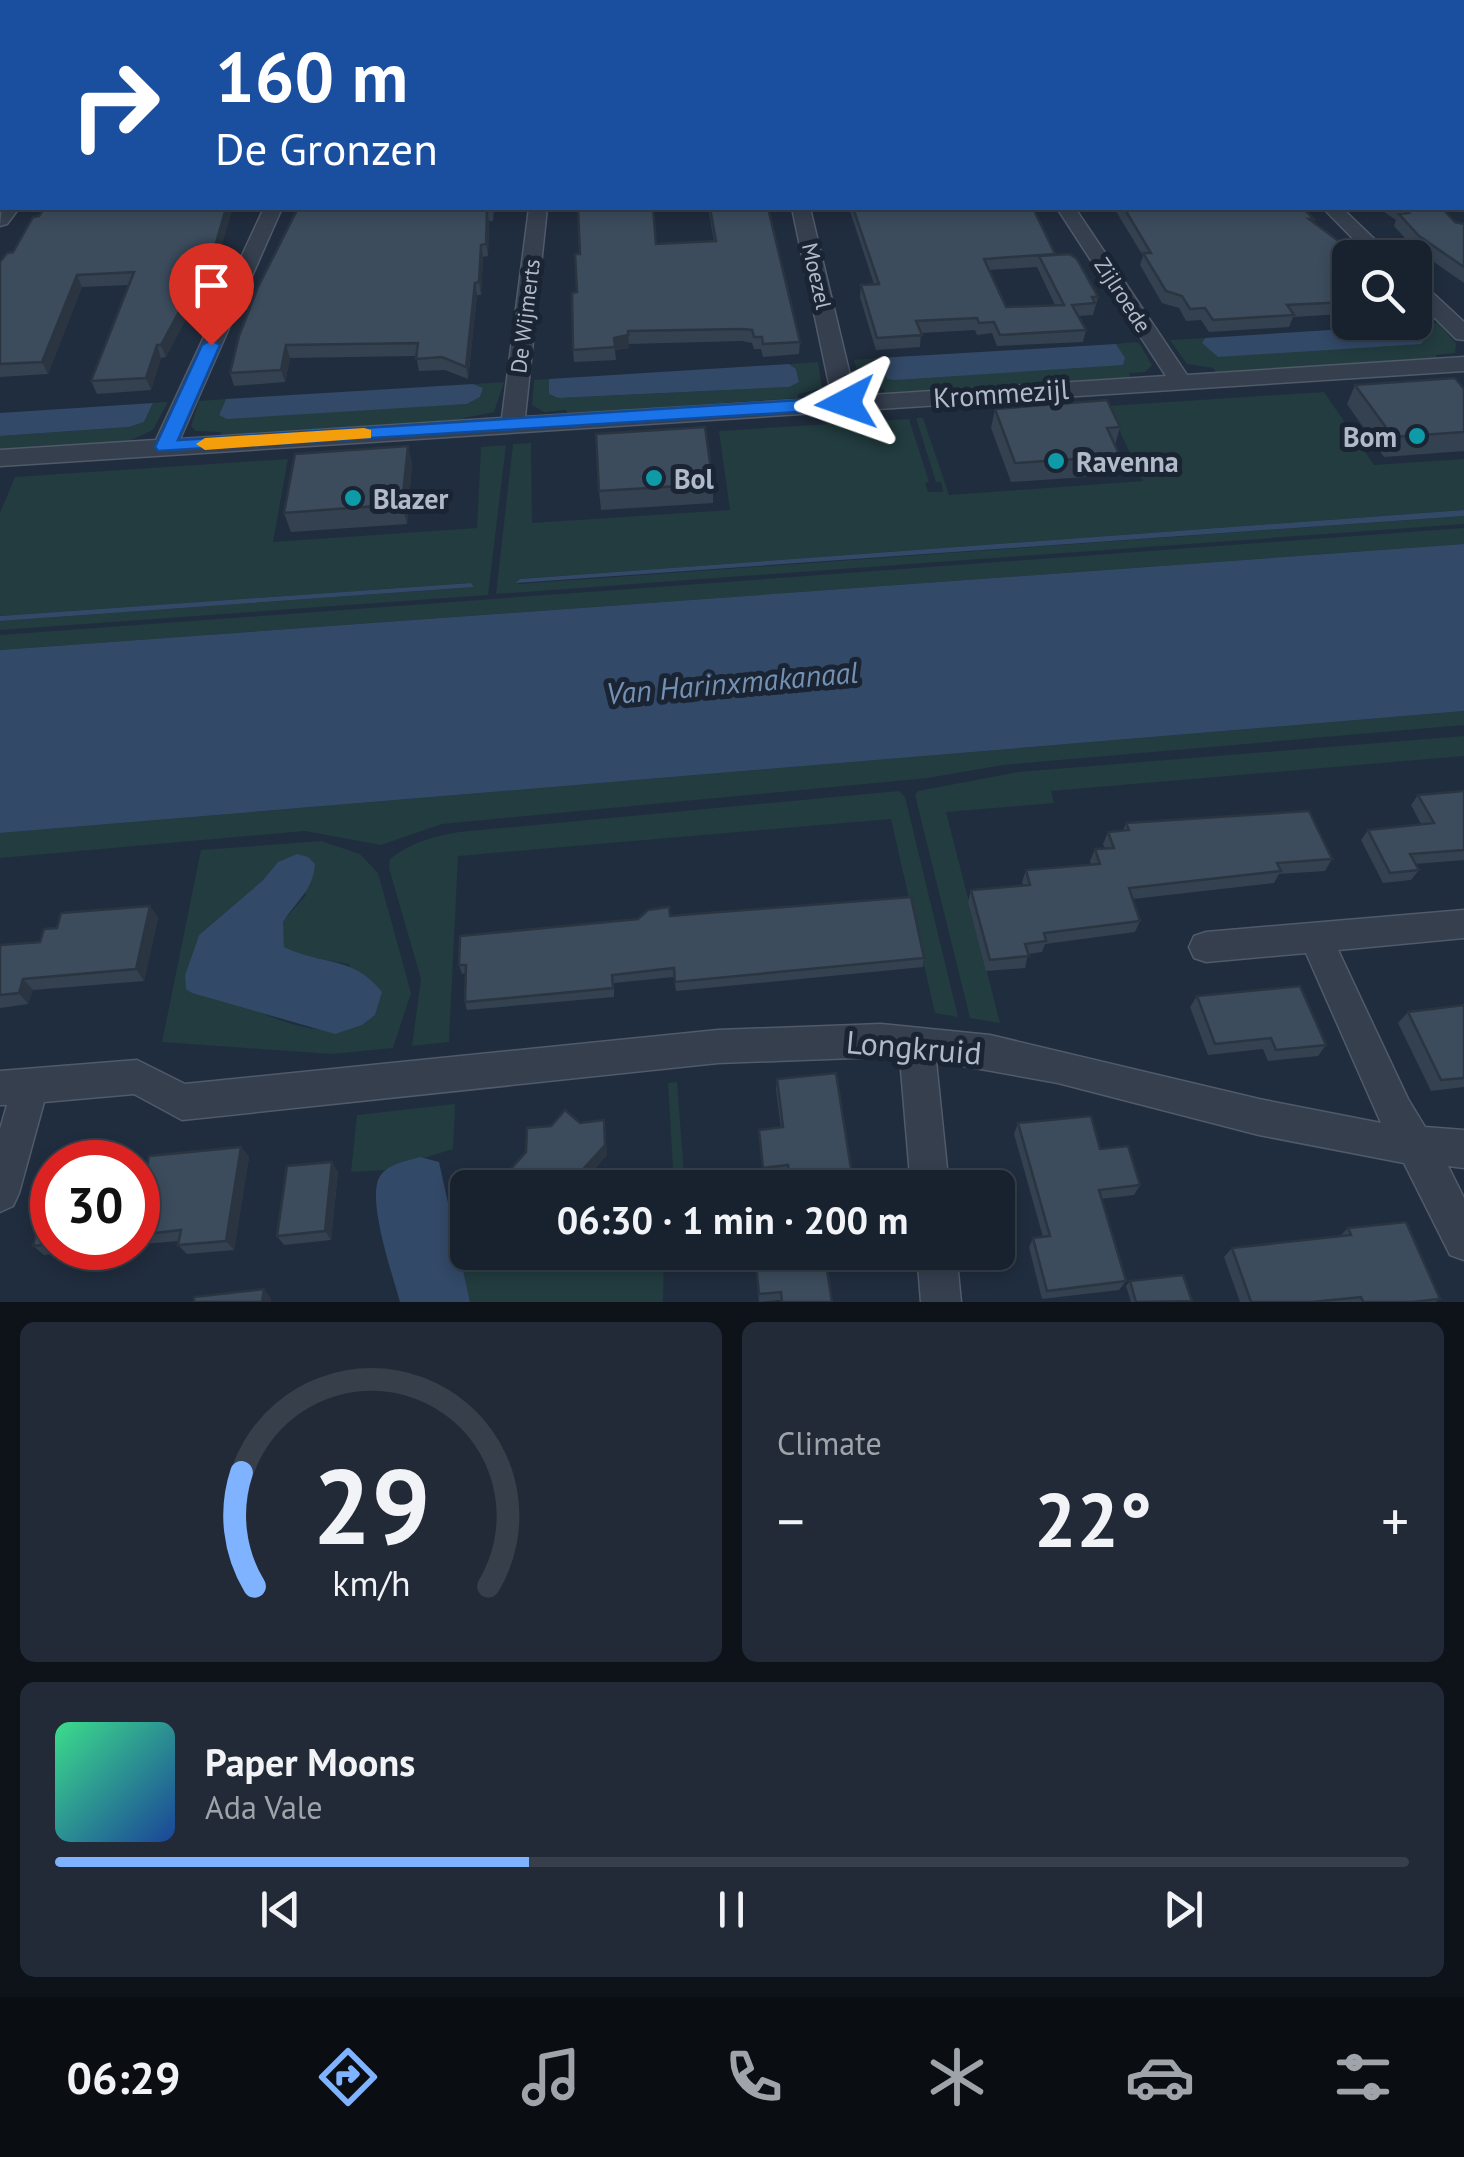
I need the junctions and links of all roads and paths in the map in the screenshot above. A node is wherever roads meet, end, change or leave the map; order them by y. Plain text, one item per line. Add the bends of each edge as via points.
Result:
1 (272, 210) edge
2 (538, 210) edge
3 (801, 210) edge
4 (1067, 210) edge
5 (1334, 210) edge
6 (1365, 240) edge
7 (1432, 303) edge
8 (1464, 334) edge
9 (1464, 364) edge
10 (1181, 382) junction
11 (846, 403) junction
12 (513, 425) junction
13 (165, 447) junction
14 (0, 458) edge
15 (1464, 924) edge
16 (1316, 938) junction
17 (1206, 948) dead end
18 (916, 1042) junction
19 (16, 1086) edge
20 (1416, 1148) junction
21 (1464, 1149) edge
22 (928, 1170) edge
23 (0, 1193) edge
24 (1464, 1241) edge
25 (938, 1270) edge
26 (941, 1302) edge

1 - 13 street
2 - 12 street, De Wijmerts
3 - 11 street, Moezel
4 - 10 street, Zijlroede
5 - 6 street
7 - 8 street
9 - 10 street, Krommezijl
10 - 11 street, Krommezijl
11 - 12 street, Krommezijl
12 - 13 street, Krommezijl
13 - 14 street, Krommezijl
15 - 16 street
16 - 17 street
16 - 20 street
18 - 19 street, Longkruid via 752,1043 182,1102 137,1077
18 - 20 street, Longkruid via 1037,1061 1277,1123
18 - 22 street
19 - 23 street
20 - 21 street, Longkruid
20 - 24 street
25 - 26 street

